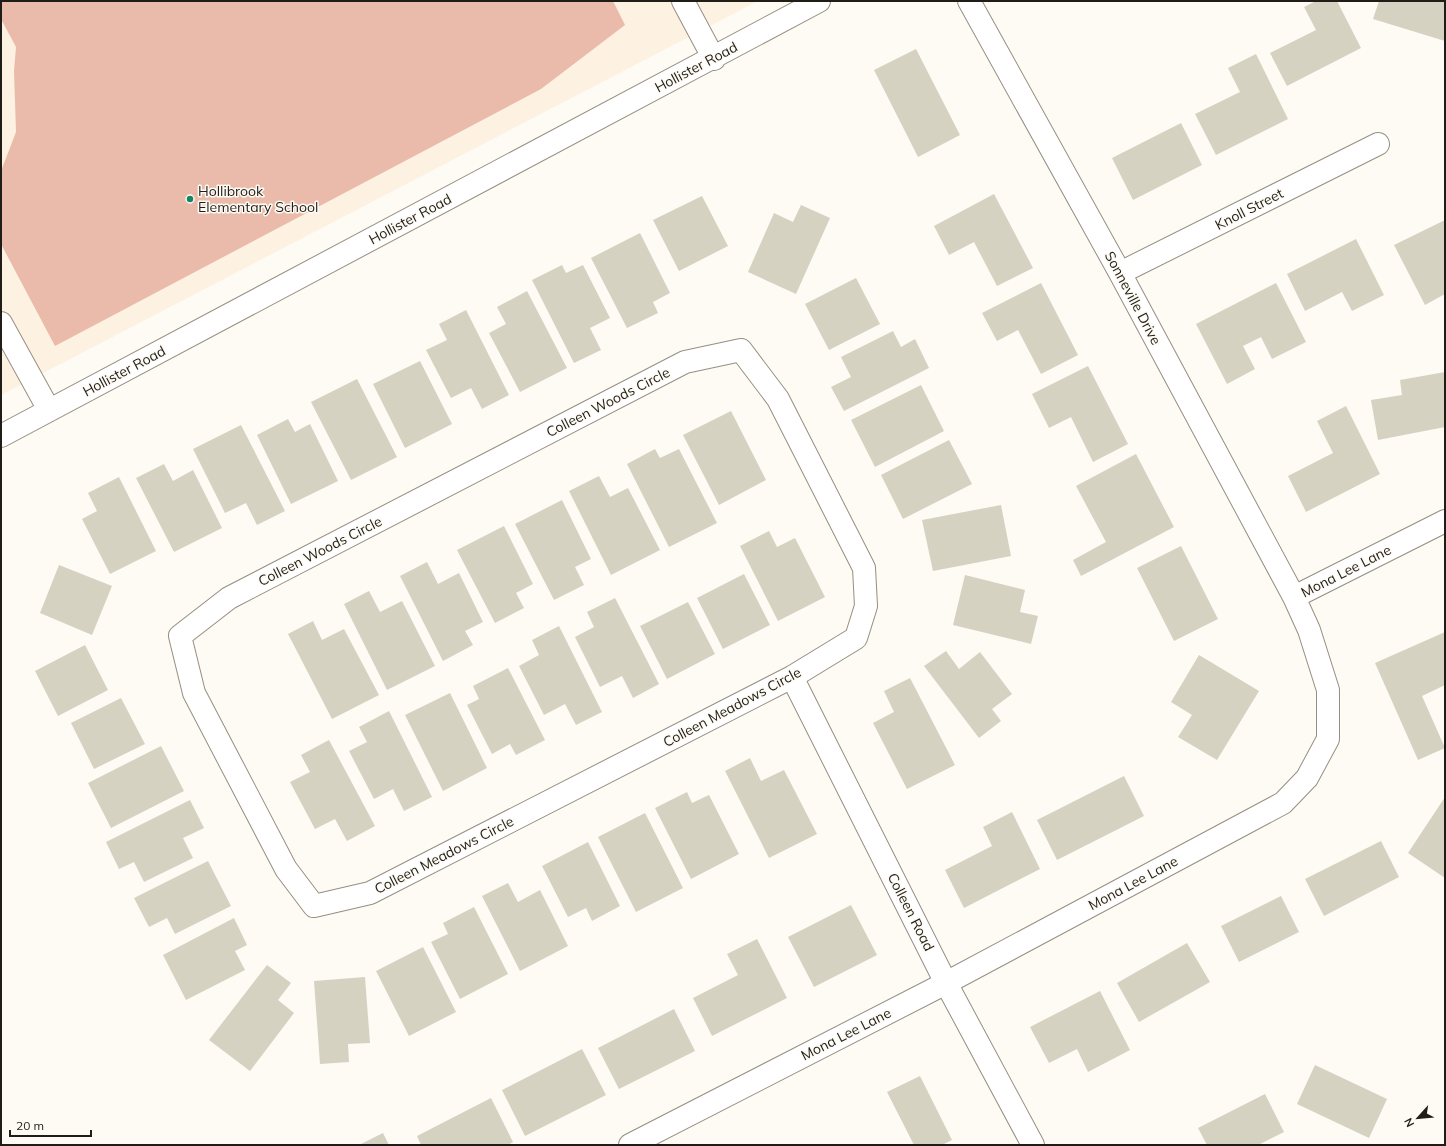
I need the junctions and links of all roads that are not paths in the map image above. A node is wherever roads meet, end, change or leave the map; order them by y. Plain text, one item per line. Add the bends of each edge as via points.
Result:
1 (683, 1) edge
2 (819, 1) edge
3 (969, 1) edge
4 (714, 58) junction
5 (1378, 144) dead end
6 (1120, 273) junction
7 (1, 323) edge
8 (741, 350) joint
9 (50, 410) junction
10 (1, 436) edge
11 (1445, 521) edge
12 (1294, 597) junction
13 (792, 677) junction
14 (314, 906) joint
15 (946, 983) junction
16 (630, 1145) edge
17 (1033, 1145) edge

1 - 4 street
2 - 4 street, Hollister Road
3 - 6 street, Sonneville Drive
4 - 9 street, Hollister Road
5 - 6 street, Knoll Street
6 - 12 street, Sonneville Drive
7 - 9 street
8 - 13 street, Colleen Meadows Circle via 778,399 864,568 866,606 856,638
8 - 14 street, Colleen Woods Circle via 685,362 229,598 180,636 194,693 286,869
9 - 10 street, Hollister Road
11 - 12 street, Mona Lee Lane
12 - 15 street, Mona Lee Lane via 1309,630 1328,690 1328,739 1307,778 1282,803
13 - 14 street, Colleen Meadows Circle via 370,893
13 - 15 street, Colleen Road
15 - 16 street, Mona Lee Lane
15 - 17 street, Colleen Road

